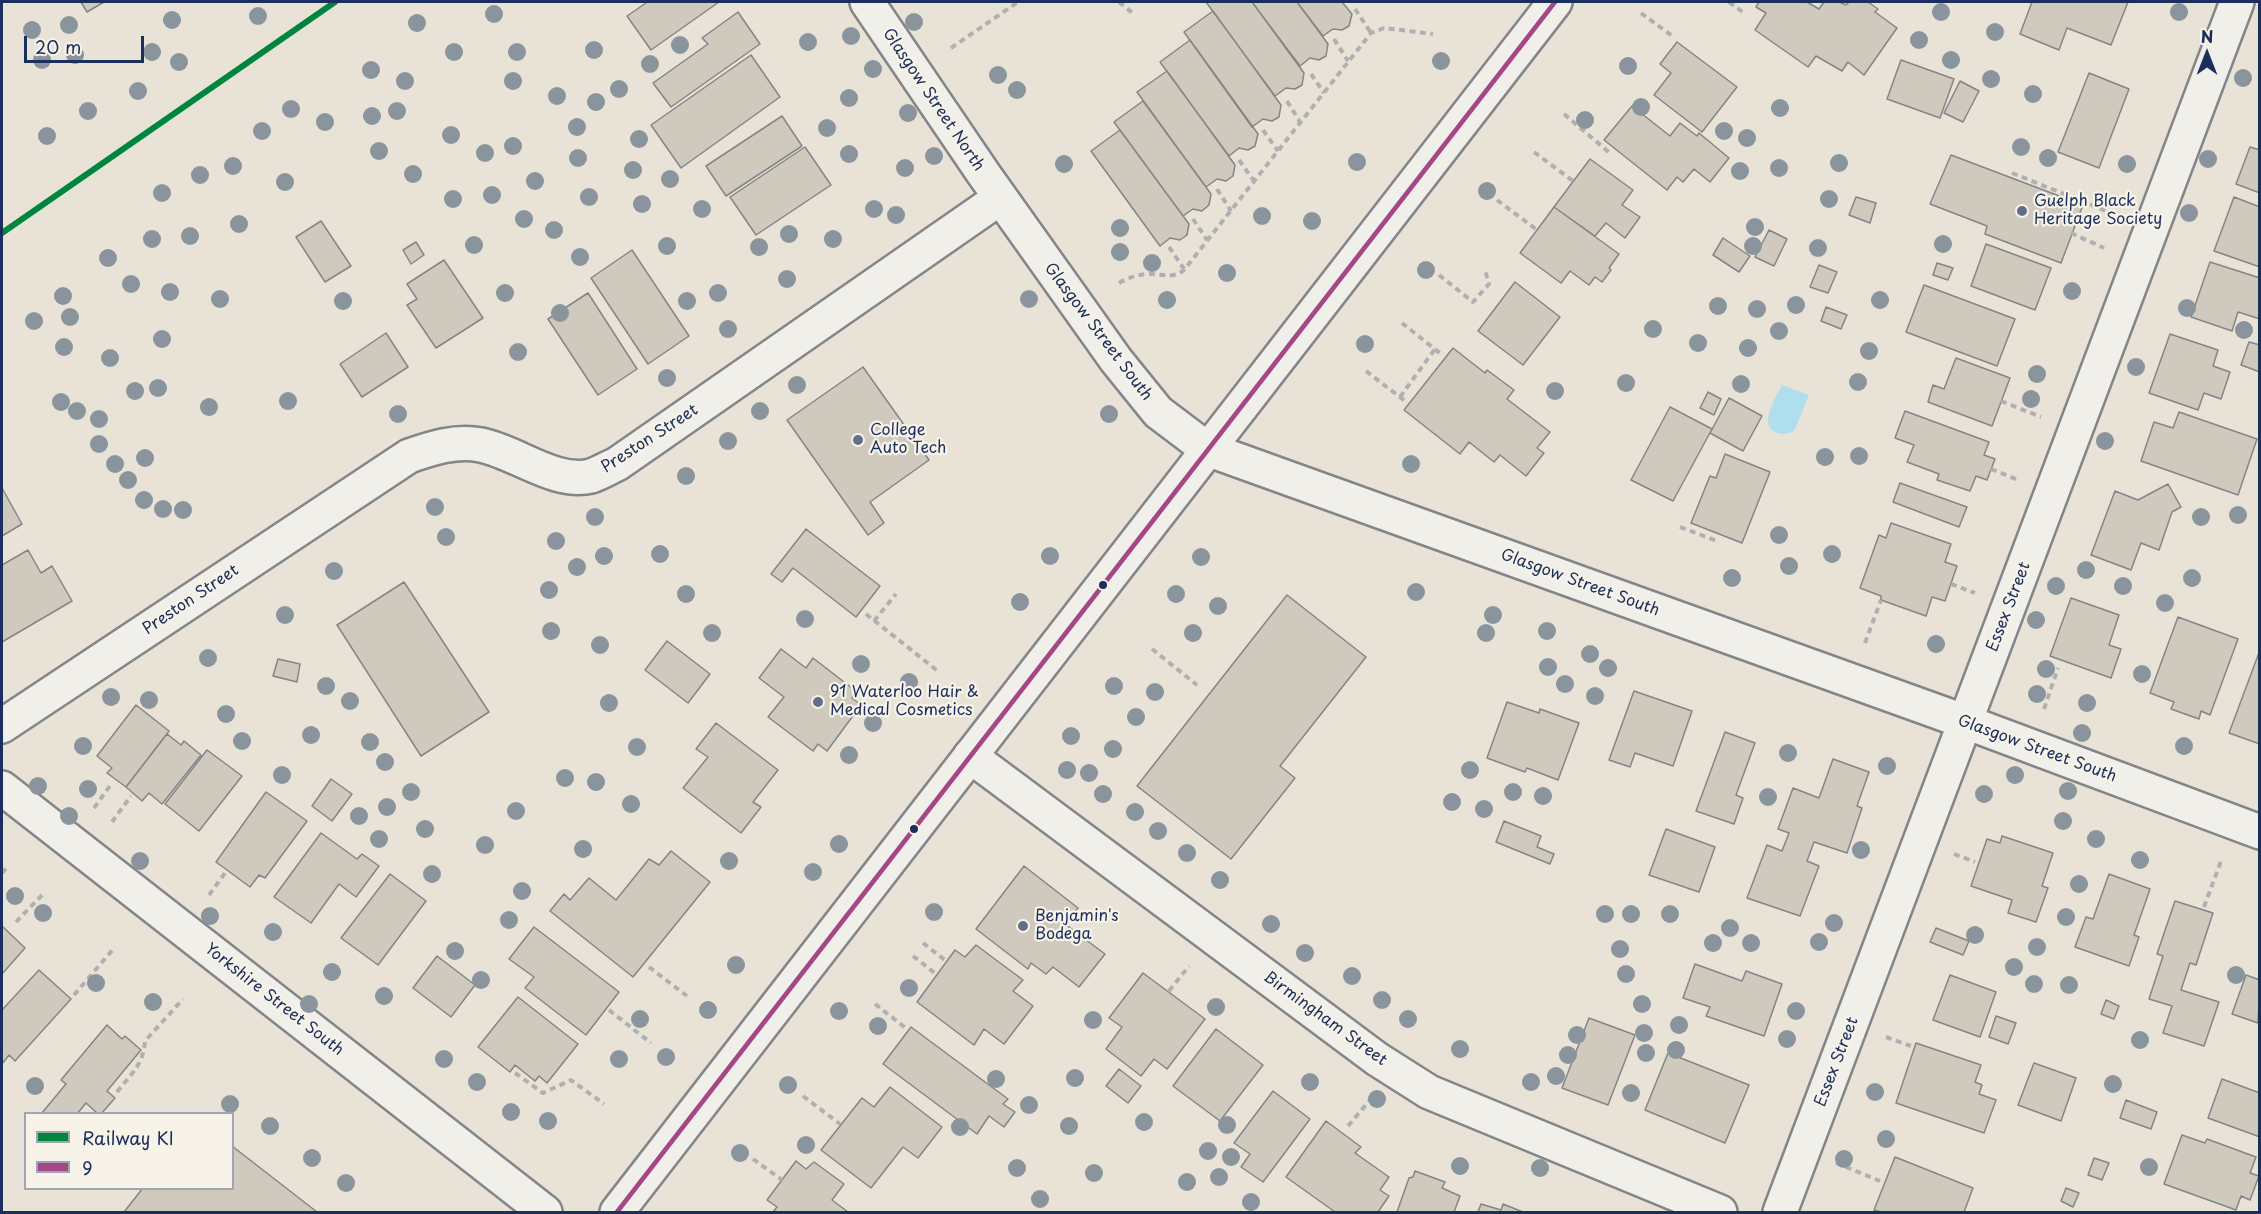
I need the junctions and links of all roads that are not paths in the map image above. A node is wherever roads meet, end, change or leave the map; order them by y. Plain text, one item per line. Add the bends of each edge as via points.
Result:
1 (867, 2) edge
2 (1555, 2) edge
3 (2237, 2) edge
4 (1000, 198) junction
5 (1207, 449) junction
6 (1966, 722) junction
7 (2, 726) edge
8 (970, 756) junction
9 (2, 788) edge
10 (2259, 832) edge
11 (545, 1212) edge
12 (617, 1212) edge
13 (1720, 1212) edge
14 (1780, 1212) edge

1 - 4 street, Glasgow Street North
2 - 5 street
3 - 6 street, Essex Street
4 - 5 street, Glasgow Street South via 1158,412
4 - 7 street, Preston Street via 617,464 590,476 562,477 508,452 479,444 439,445 409,456
5 - 6 street, Glasgow Street South
5 - 8 street
6 - 10 street, Glasgow Street South
6 - 14 street, Essex Street
8 - 12 street
8 - 13 street, Birmingham Street via 1368,1052 1429,1092
9 - 11 street, Yorkshire Street South

